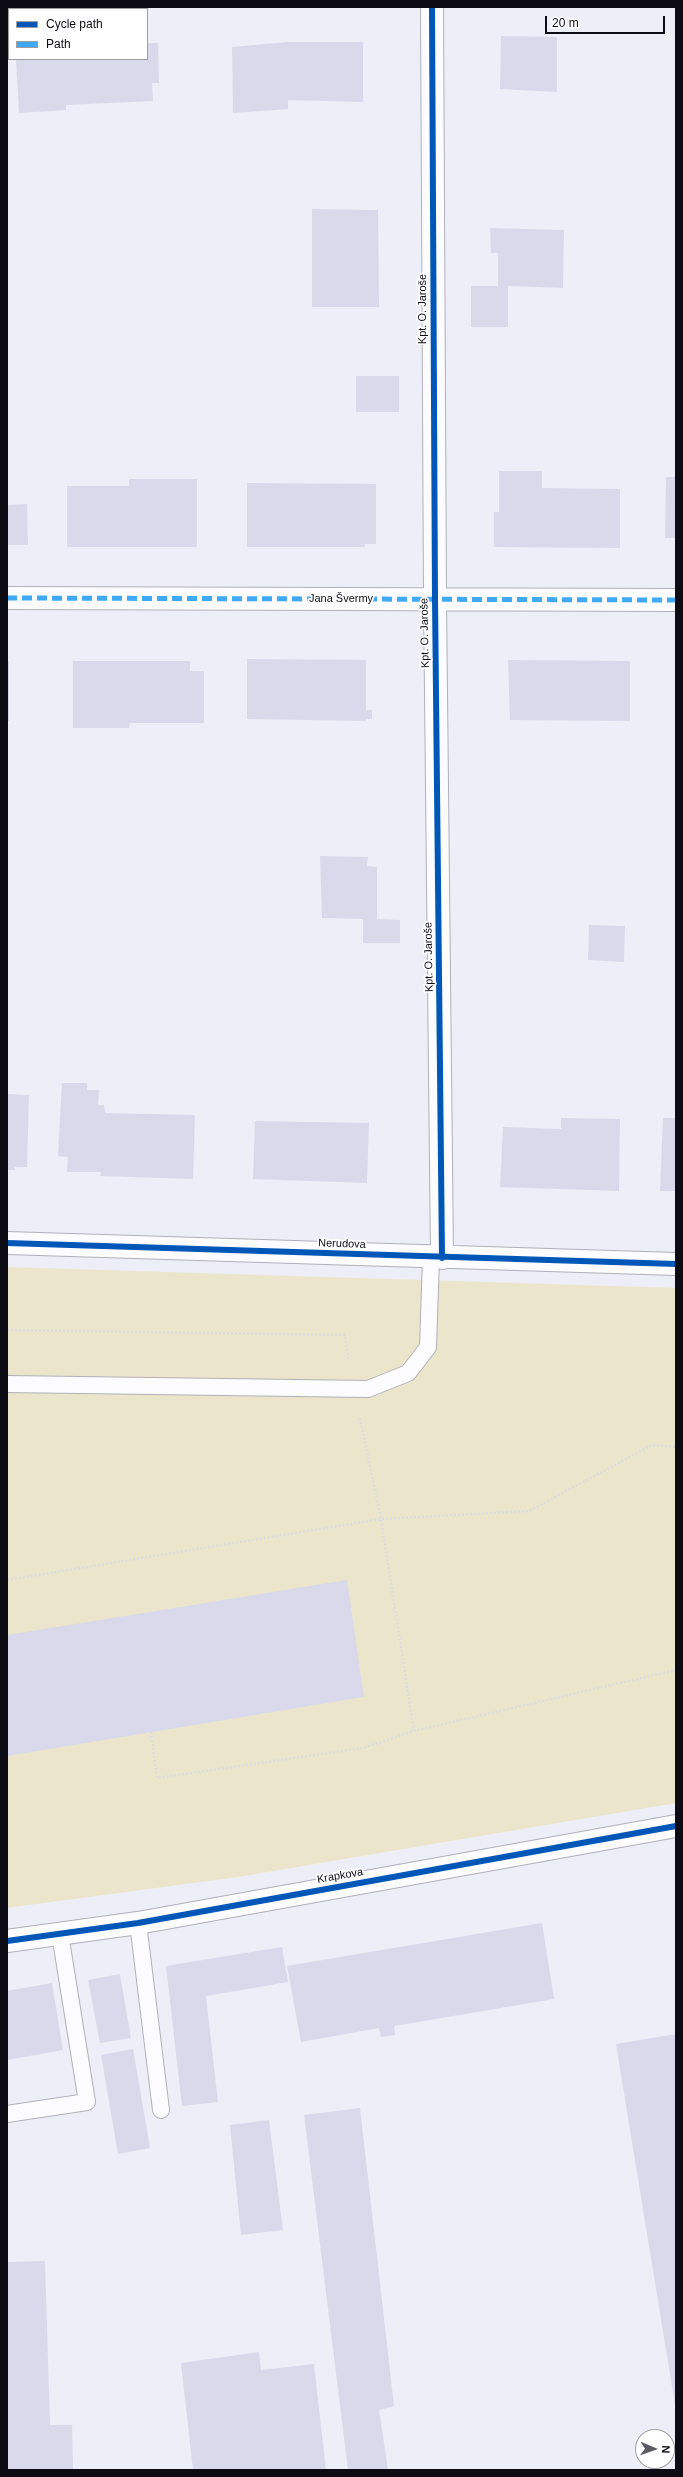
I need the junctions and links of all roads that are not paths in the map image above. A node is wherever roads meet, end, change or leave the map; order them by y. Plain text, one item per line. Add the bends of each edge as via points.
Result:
1 (432, 7) edge
2 (7, 598) edge
3 (435, 599) junction
4 (676, 600) edge
5 (7, 1243) edge
6 (436, 1258) junction
7 (676, 1264) edge
8 (7, 1384) edge
9 (676, 1826) edge
10 (138, 1923) junction
11 (60, 1934) junction
12 (7, 1941) edge
13 (161, 2110) dead end
14 (7, 2114) edge

1 - 3 street, Kpt. O. Jaroše
2 - 3 street, Jana Švermy
3 - 4 street, Jana Švermy
3 - 6 street, Kpt. O. Jaroše
5 - 6 street, Nerudova
6 - 7 street, Nerudova
6 - 8 lane via 428,1347 408,1373 368,1390
9 - 10 street, Krapkova
10 - 11 street, Krapkova
10 - 13 lane
11 - 12 street, Krapkova
11 - 14 lane via 87,2102

